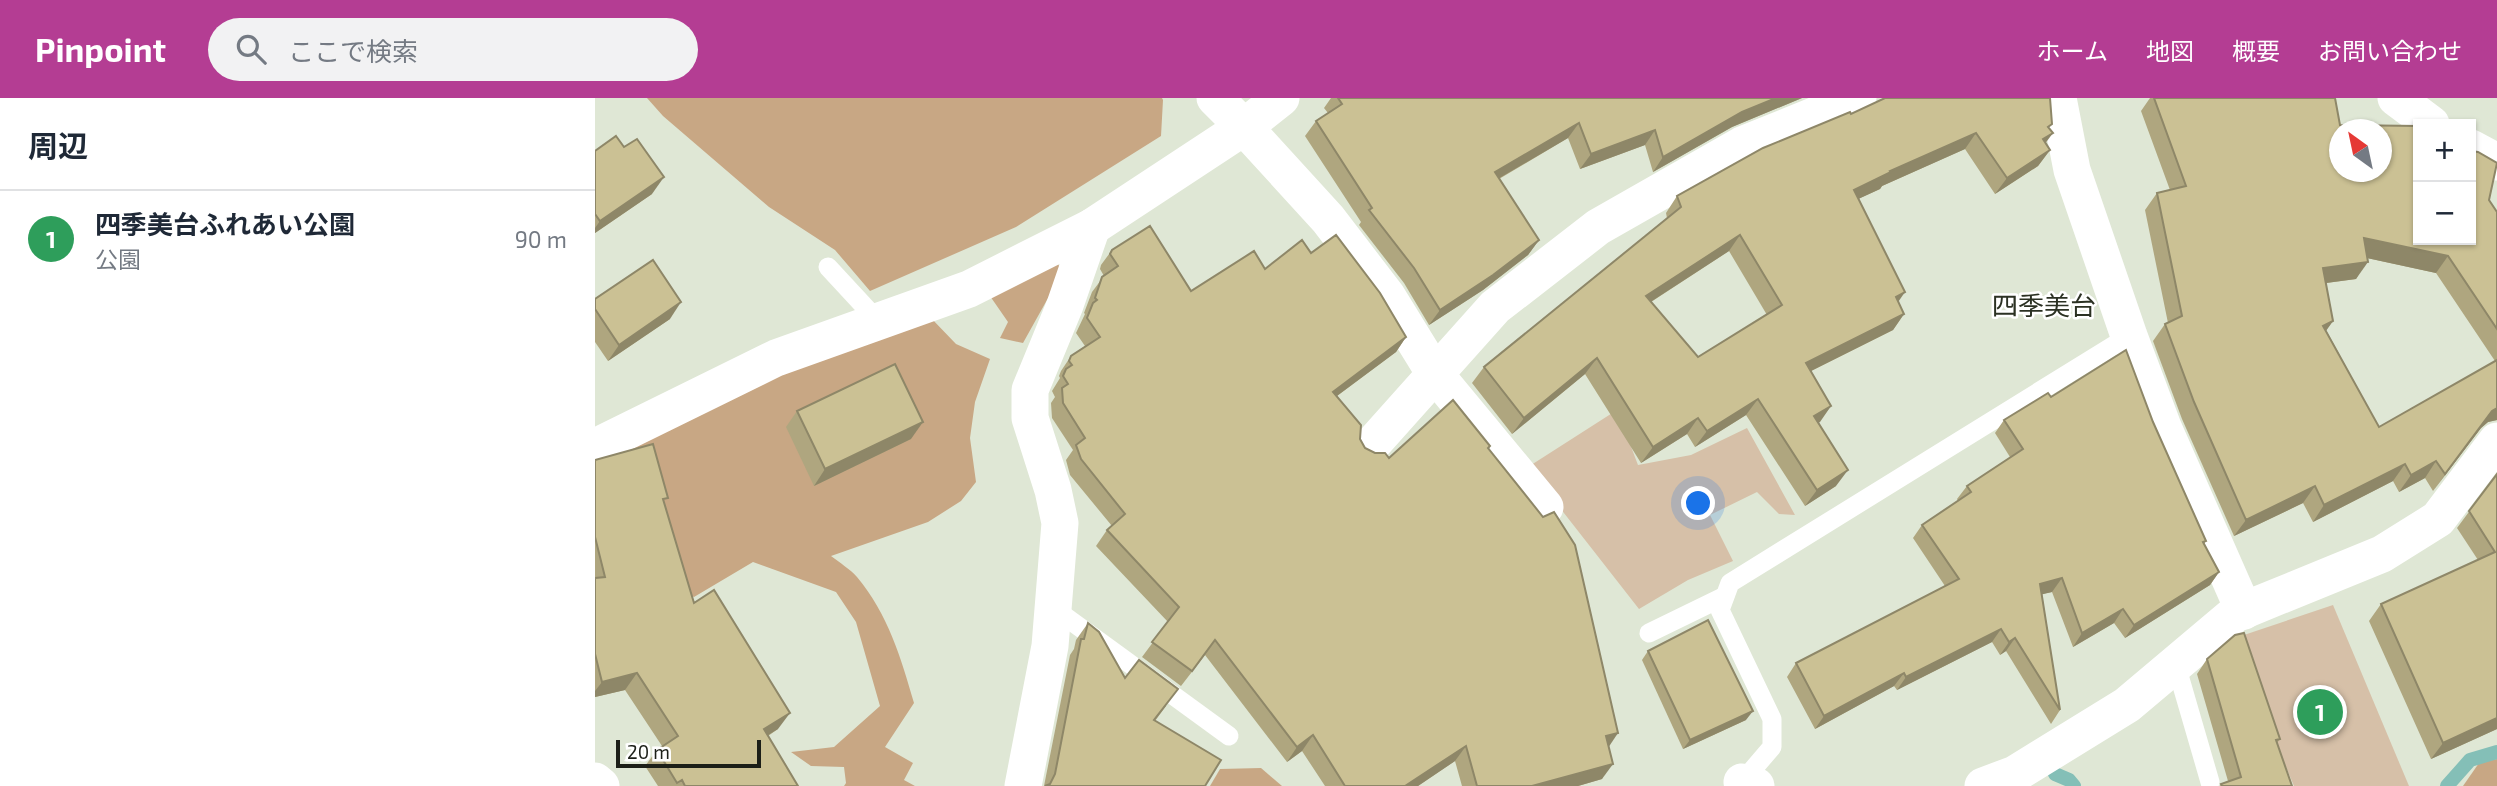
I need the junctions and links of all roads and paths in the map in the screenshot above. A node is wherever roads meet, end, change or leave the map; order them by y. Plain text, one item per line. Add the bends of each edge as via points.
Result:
1 (1215, 98) edge
2 (1281, 98) edge
3 (1858, 98) edge
4 (2058, 98) edge
5 (1244, 127) junction
6 (2476, 151) edge
7 (2497, 162) edge
8 (1092, 228) junction
9 (828, 267) dead end
10 (878, 321) junction
11 (2129, 336) junction
12 (1435, 374) junction
13 (2497, 441) edge
14 (595, 447) edge
15 (1369, 448) edge
16 (1545, 507) dead end
17 (1725, 596) junction
18 (1052, 607) junction
19 (2244, 611) junction
20 (1649, 633) dead end
21 (2176, 665) junction
22 (1229, 736) dead end
23 (595, 780) edge
24 (1999, 780) edge
25 (2210, 782) dead end
26 (1743, 785) edge
27 (601, 786) edge
28 (1023, 786) edge

1 - 5 street
2 - 5 street
3 - 12 street via 1742,145 1598,227 1495,307
4 - 11 street via 2072,170
5 - 8 street
5 - 12 street via 1328,219 1387,296
6 - 7 street
8 - 10 street via 969,289
8 - 18 street via 1030,390 1030,418 1060,523
9 - 10 lane
10 - 14 street via 776,358
11 - 17 lane via 1730,583
11 - 19 street via 2163,427
12 - 15 street
12 - 16 street
13 - 19 street via 2438,519 2382,554
17 - 20 lane
17 - 26 lane via 1720,610 1772,719 1772,747
18 - 22 lane
18 - 28 street via 1050,646
19 - 21 street
21 - 24 street via 2127,705
21 - 25 lane
23 - 27 street

